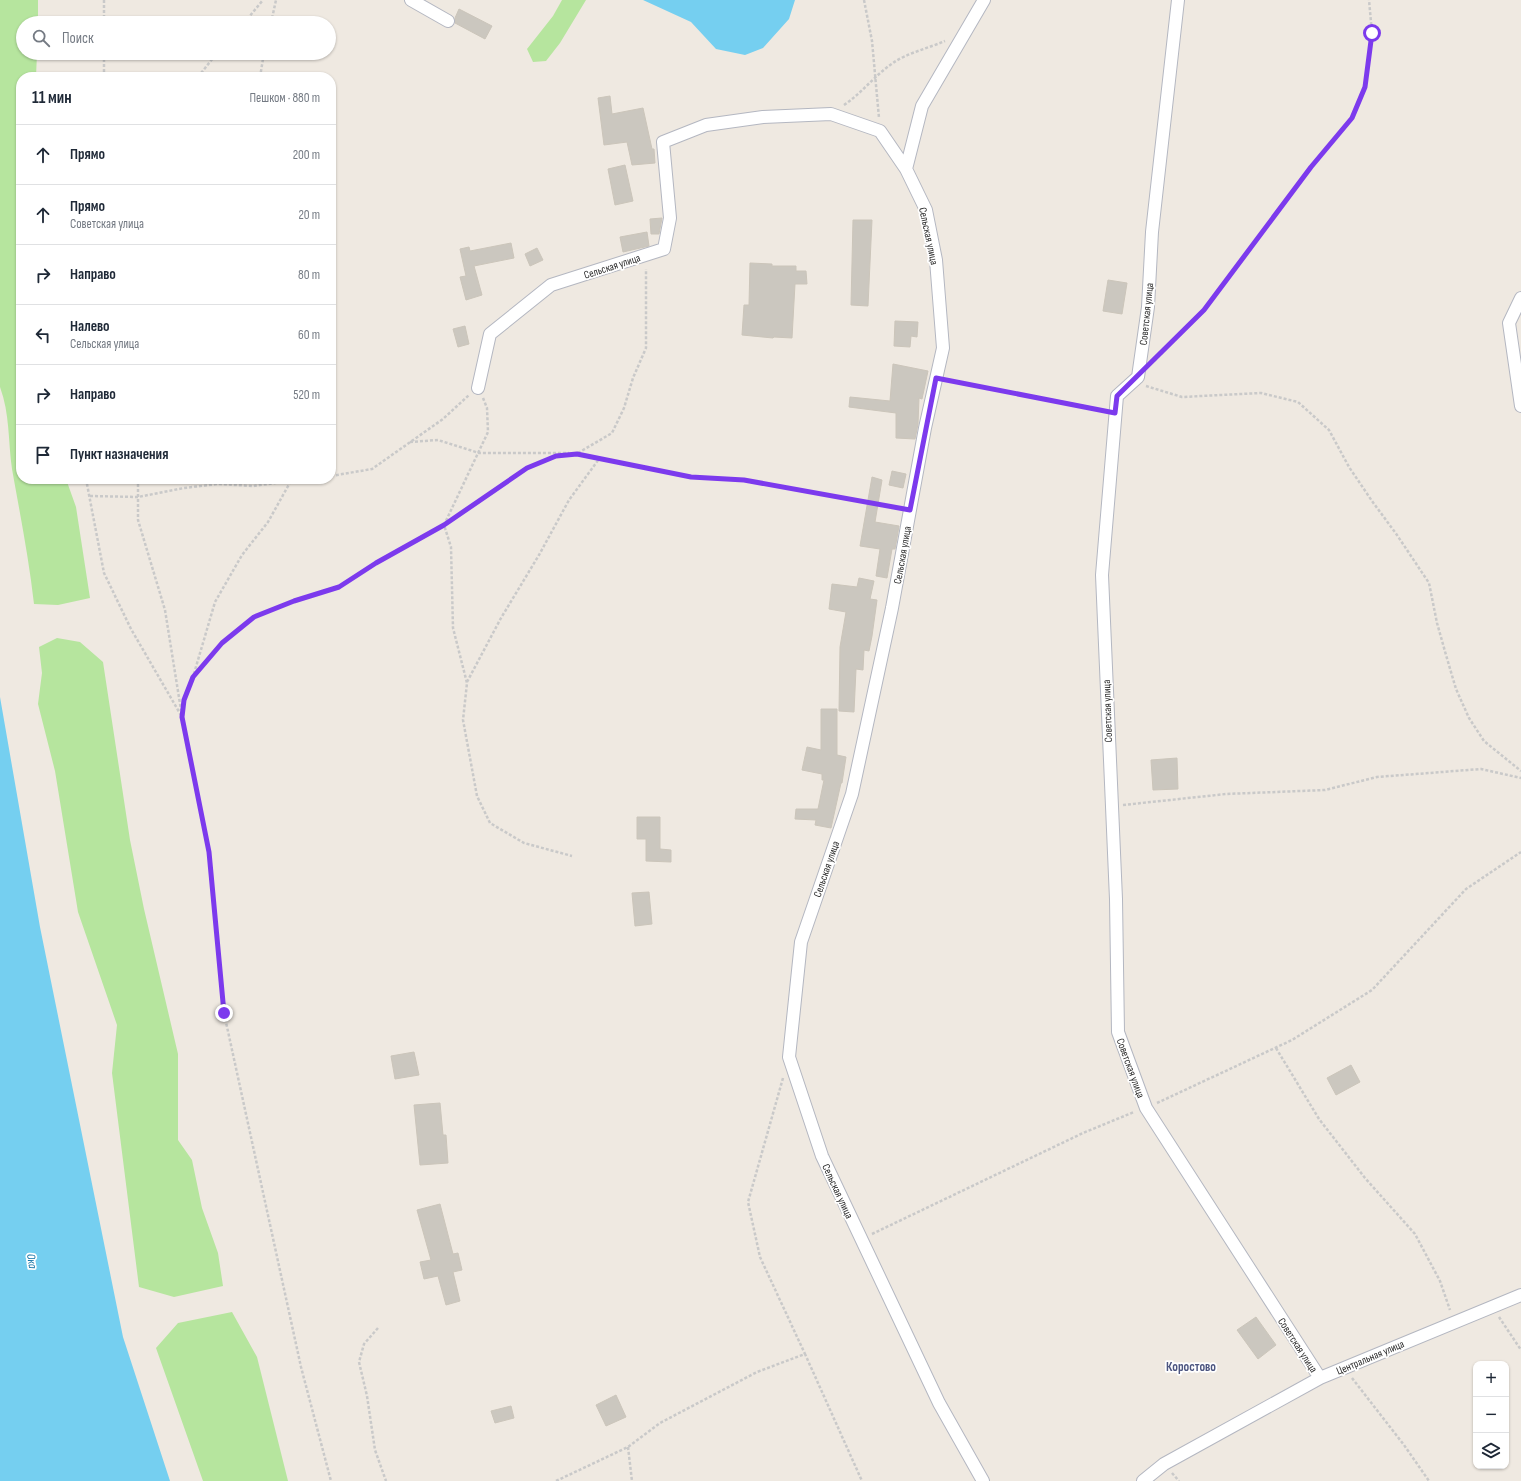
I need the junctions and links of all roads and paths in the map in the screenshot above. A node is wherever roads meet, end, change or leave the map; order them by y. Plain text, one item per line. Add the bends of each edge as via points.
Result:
1 (104, 0) edge
2 (263, 0) edge
3 (276, 0) edge
4 (411, 0) edge
5 (864, 0) edge
6 (984, 0) edge
7 (1178, 0) edge
8 (1369, 0) edge
9 (104, 16) edge
10 (250, 16) edge
11 (273, 16) edge
12 (448, 21) dead end
13 (966, 33) junction
14 (104, 60) edge
15 (211, 60) edge
16 (263, 60) edge
17 (104, 72) edge
18 (202, 72) edge
19 (261, 72) edge
20 (875, 76) junction
21 (831, 114) junction
22 (880, 132) junction
23 (906, 169) junction
24 (648, 254) junction
25 (1521, 298) edge
26 (936, 378) junction
27 (1138, 383) junction
28 (478, 388) junction
29 (1521, 406) edge
30 (1115, 413) junction
31 (410, 442) junction
32 (479, 453) junction
33 (577, 454) junction
34 (600, 459) junction
35 (336, 475) edge
36 (87, 484) edge
37 (138, 484) edge
38 (218, 484) edge
39 (218, 484) edge
40 (266, 484) edge
41 (289, 484) edge
42 (90, 496) junction
43 (138, 497) junction
44 (910, 510) junction
45 (444, 525) junction
46 (193, 677) junction
47 (467, 683) junction
48 (182, 717) junction
49 (1521, 770) edge
50 (1521, 778) edge
51 (1111, 807) junction
52 (1521, 852) edge
53 (572, 856) dead end
54 (1276, 1048) junction
55 (789, 1057) junction
56 (1146, 1108) junction
57 (860, 1240) junction
58 (1521, 1295) edge
59 (1492, 1306) junction
60 (1454, 1322) junction
61 (378, 1328) dead end
62 (1521, 1350) edge
63 (805, 1354) junction
64 (1344, 1368) junction
65 (1320, 1378) junction
66 (628, 1447) junction
67 (331, 1481) edge
68 (386, 1481) edge
69 (556, 1481) edge
70 (632, 1481) edge
71 (862, 1481) edge
72 (983, 1481) edge
73 (1143, 1481) edge
74 (1429, 1481) edge

1 - 9 path
2 - 10 path
3 - 11 path
4 - 12 street
5 - 20 path via 872,41
6 - 13 street
7 - 27 street, Советская улица via 1152,232 1148,308
8 - 27 path via 1372,33 1365,87 1352,118 1311,167 1204,310
13 - 20 path via 895,61
13 - 23 street via 922,106
14 - 17 path
15 - 18 path
16 - 19 path
20 - 21 path via 855,98
20 - 22 path
21 - 22 street, Сельская улица
21 - 24 street, Сельская улица via 763,117 706,125 663,142 670,218 664,249
22 - 23 street, Сельская улица
23 - 26 street, Сельская улица via 926,210 936,260 942,348
24 - 28 street, Сельская улица via 551,285 503,322 490,334
24 - 33 path via 645,292 646,348 612,433
25 - 29 street via 1509,323
26 - 30 path
26 - 44 street, Сельская улица
27 - 30 street, Советская улица via 1117,396
27 - 49 path via 1182,397 1261,393 1298,402 1329,430 1349,467 1429,583 1446,656 1456,689 1469,718 1484,741
28 - 31 path via 443,419
28 - 32 path via 487,408 488,432
30 - 51 street, Советская улица via 1102,575
31 - 32 path via 438,440
31 - 35 path via 372,469
32 - 33 path
32 - 45 path
33 - 34 path
33 - 45 path via 556,456 527,468
34 - 44 path via 691,477 744,480
34 - 47 path via 569,500
36 - 42 path
37 - 43 path
38 - 40 path
39 - 43 path
41 - 46 path via 268,522 242,555 215,602
42 - 43 path
42 - 48 path via 104,574 131,629
43 - 48 path via 138,520 165,610
44 - 55 street, Сельская улица via 852,794 801,942
45 - 46 path via 339,587 254,617 222,643
45 - 47 path via 451,547 453,628
46 - 48 path via 184,700
47 - 53 path via 463,720 469,758 477,796 490,823 524,843
48 - 67 path via 209,852 224,1013 300,1367
50 - 51 path via 1474,769 1377,777 1325,790 1226,794
51 - 56 street, Советская улица via 1116,899 1118,1032
52 - 54 path via 1466,889 1372,990
54 - 56 path
54 - 60 path via 1319,1119 1365,1178 1415,1234 1440,1280
55 - 57 street, Сельская улица via 822,1156
55 - 63 path via 748,1202 760,1257
56 - 57 path via 1083,1133
56 - 65 street, Советская улица
57 - 72 street, Сельская улица via 939,1402
58 - 59 street, Центральная улица
59 - 60 street, Центральная улица
59 - 62 path
60 - 64 street, Центральная улица
61 - 68 path via 364,1344 359,1362 375,1450
63 - 66 path via 757,1372 660,1423
63 - 71 path
64 - 65 street, Центральная улица
64 - 74 path
65 - 73 street, Центральная улица via 1164,1464
66 - 69 path
66 - 70 path

